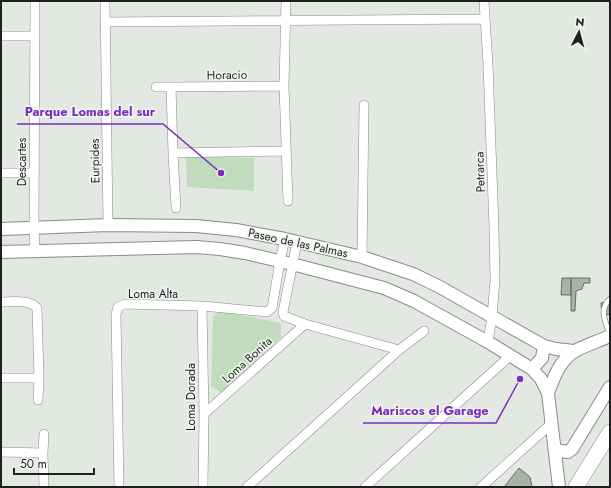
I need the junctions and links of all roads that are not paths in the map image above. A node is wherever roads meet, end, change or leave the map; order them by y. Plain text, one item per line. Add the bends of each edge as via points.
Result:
1 (35, 1) edge
2 (105, 1) edge
3 (286, 1) edge
4 (484, 1) edge
5 (484, 19) junction
6 (285, 20) junction
7 (105, 22) junction
8 (1, 36) edge
9 (35, 36) junction
10 (284, 86) junction
11 (156, 87) dead end
12 (171, 87) junction
13 (364, 106) dead end
14 (285, 151) junction
15 (173, 153) junction
16 (34, 172) junction
17 (1, 173) edge
18 (288, 201) dead end
19 (176, 208) dead end
20 (108, 226) junction
21 (34, 228) junction
22 (1, 229) edge
23 (291, 240) junction
24 (35, 251) junction
25 (1, 252) edge
26 (362, 257) junction
27 (286, 262) junction
28 (610, 299) edge
29 (1, 302) edge
30 (202, 306) junction
31 (492, 316) junction
32 (305, 324) junction
33 (424, 331) dead end
34 (610, 336) edge
35 (488, 342) junction
36 (594, 343) junction
37 (544, 346) junction
38 (610, 347) edge
39 (399, 350) junction
40 (574, 352) junction
41 (511, 355) junction
42 (532, 369) junction
43 (1, 378) edge
44 (39, 378) junction
45 (610, 387) edge
46 (548, 392) junction
47 (38, 400) dead end
48 (204, 414) junction
49 (551, 424) junction
50 (610, 432) edge
51 (44, 434) dead end
52 (555, 450) junction
53 (1, 452) edge
54 (43, 453) junction
55 (44, 487) edge
56 (119, 487) edge
57 (203, 487) edge
58 (247, 487) edge
59 (365, 487) edge
60 (481, 487) edge
61 (559, 487) edge
62 (576, 487) edge

1 - 9 street, Descartes
2 - 7 street, Eurpides
3 - 6 street
4 - 5 street, Petrarca
5 - 6 street
5 - 31 street, Petrarca via 494,228 495,280
6 - 7 street
6 - 10 street
7 - 20 street, Eurpides
8 - 9 street
9 - 16 street, Descartes
10 - 12 street, Horacio
10 - 14 street
11 - 12 street, Horacio
12 - 15 street
13 - 26 street
14 - 15 street
14 - 18 street
15 - 19 street
16 - 17 street
16 - 21 street, Descartes
20 - 21 street, Paseo de las Palmas
20 - 23 street, Paseo de las Palmas via 214,227
21 - 22 street, Paseo de las Palmas
21 - 24 street, Descartes
23 - 26 street, Paseo de las Palmas
23 - 27 street, Loma Alta
24 - 25 street, Paseo de las Palmas
24 - 27 street, Paseo de las Palmas via 196,247 233,251
26 - 31 street, Paseo de las Palmas via 413,274
27 - 30 street, Loma Alta via 272,308 267,312
27 - 32 street, Loma Alta via 284,316
27 - 35 street, Paseo de las Palmas via 384,288 414,301
28 - 34 lane via 603,311
29 - 44 street via 29,302 37,308
30 - 48 street, Loma Dorada
30 - 56 street, Loma Alta via 125,304 118,308 116,314
31 - 35 street, Petrarca
31 - 37 street, Paseo de las Palmas
32 - 39 street, Loma Alta
32 - 48 street, Loma Bonita
33 - 39 street
34 - 36 street, Paseo de las Palmas
35 - 41 street, Paseo de las Palmas
36 - 38 street
36 - 40 street, Paseo de las Palmas
37 - 40 street, Paseo de las Palmas
37 - 42 street via 542,358
39 - 58 street
40 - 46 street, Paseo de las Palmas via 558,368
41 - 42 street, Paseo de las Palmas
41 - 59 street
42 - 46 street, Paseo de las Palmas
43 - 44 street
44 - 47 street
45 - 52 street via 572,449 568,452
46 - 49 street, Paseo de las Palmas
48 - 57 street, Loma Dorada
49 - 52 street, Paseo de las Palmas
49 - 60 street
50 - 62 highway
51 - 54 street
52 - 61 street, Paseo de las Palmas
53 - 54 street
54 - 55 street

